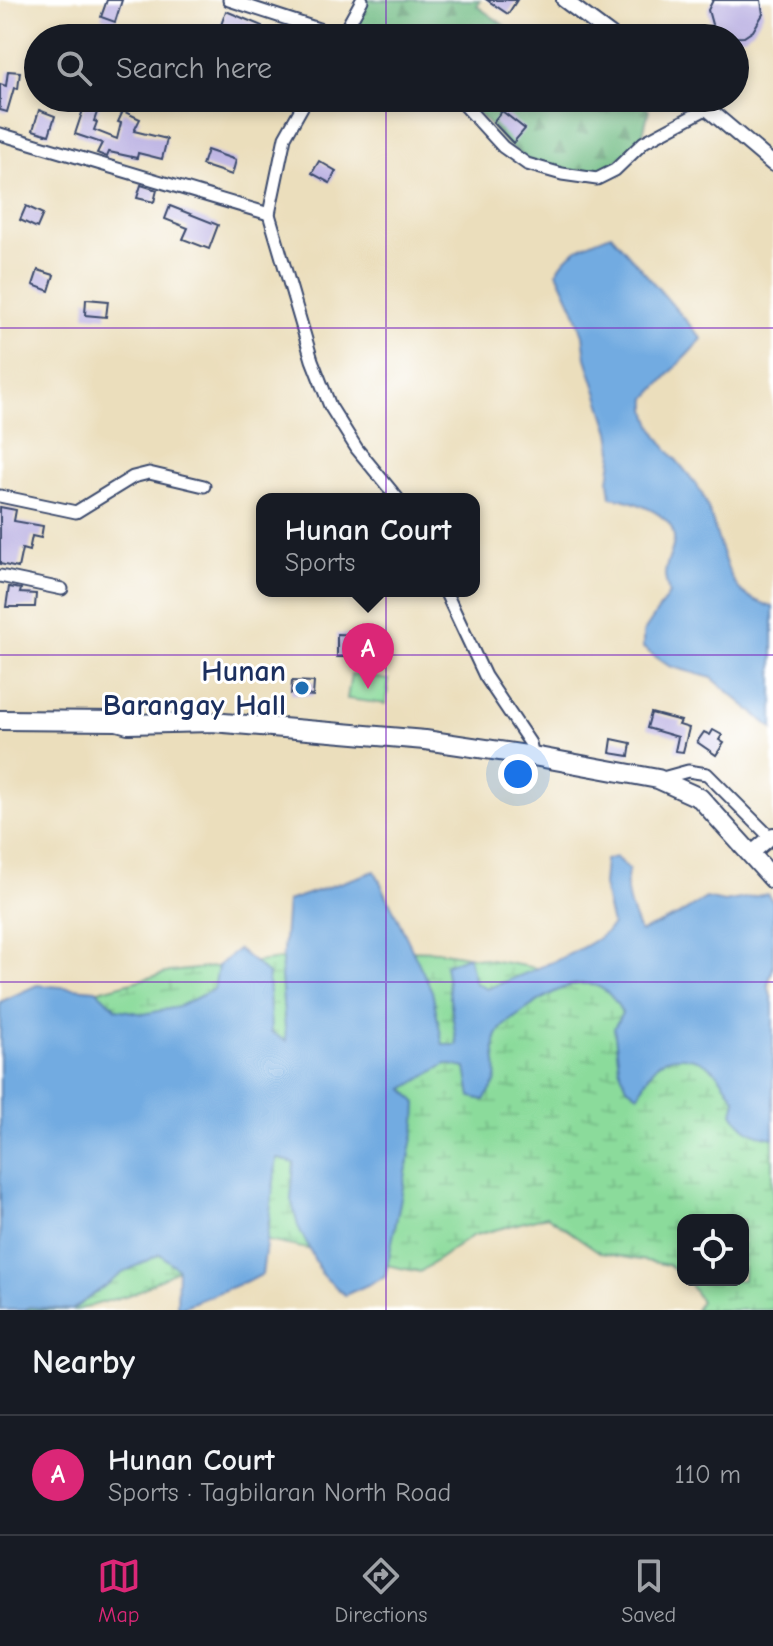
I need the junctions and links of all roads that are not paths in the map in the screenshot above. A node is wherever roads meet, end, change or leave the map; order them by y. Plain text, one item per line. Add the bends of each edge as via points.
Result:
1 (229, 0) edge
2 (362, 0) edge
3 (564, 0) edge
4 (303, 24) edge
5 (350, 24) edge
6 (596, 24) edge
7 (299, 112) edge
8 (471, 112) edge
9 (700, 112) edge
10 (713, 112) edge
11 (0, 134) edge
12 (773, 164) edge
13 (269, 214) junction
14 (204, 486) dead end
15 (393, 493) edge
16 (0, 496) edge
17 (0, 576) edge
18 (62, 589) dead end
19 (448, 597) edge
20 (0, 720) edge
21 (533, 756) junction
22 (658, 779) junction
23 (771, 836) edge
24 (752, 853) junction
25 (773, 879) edge

1 - 4 street
2 - 5 street
3 - 6 street
7 - 13 street via 285,137
8 - 9 street via 527,164 597,179 615,170 644,142
10 - 12 street
11 - 13 street
13 - 15 street via 330,406
14 - 16 street via 149,473 133,477 76,512
17 - 18 street
19 - 21 street via 485,676 530,743
20 - 21 main road via 212,722 425,740
21 - 22 main road
22 - 23 street via 688,771 707,774
22 - 24 main road via 700,798
23 - 24 street
24 - 25 main road

